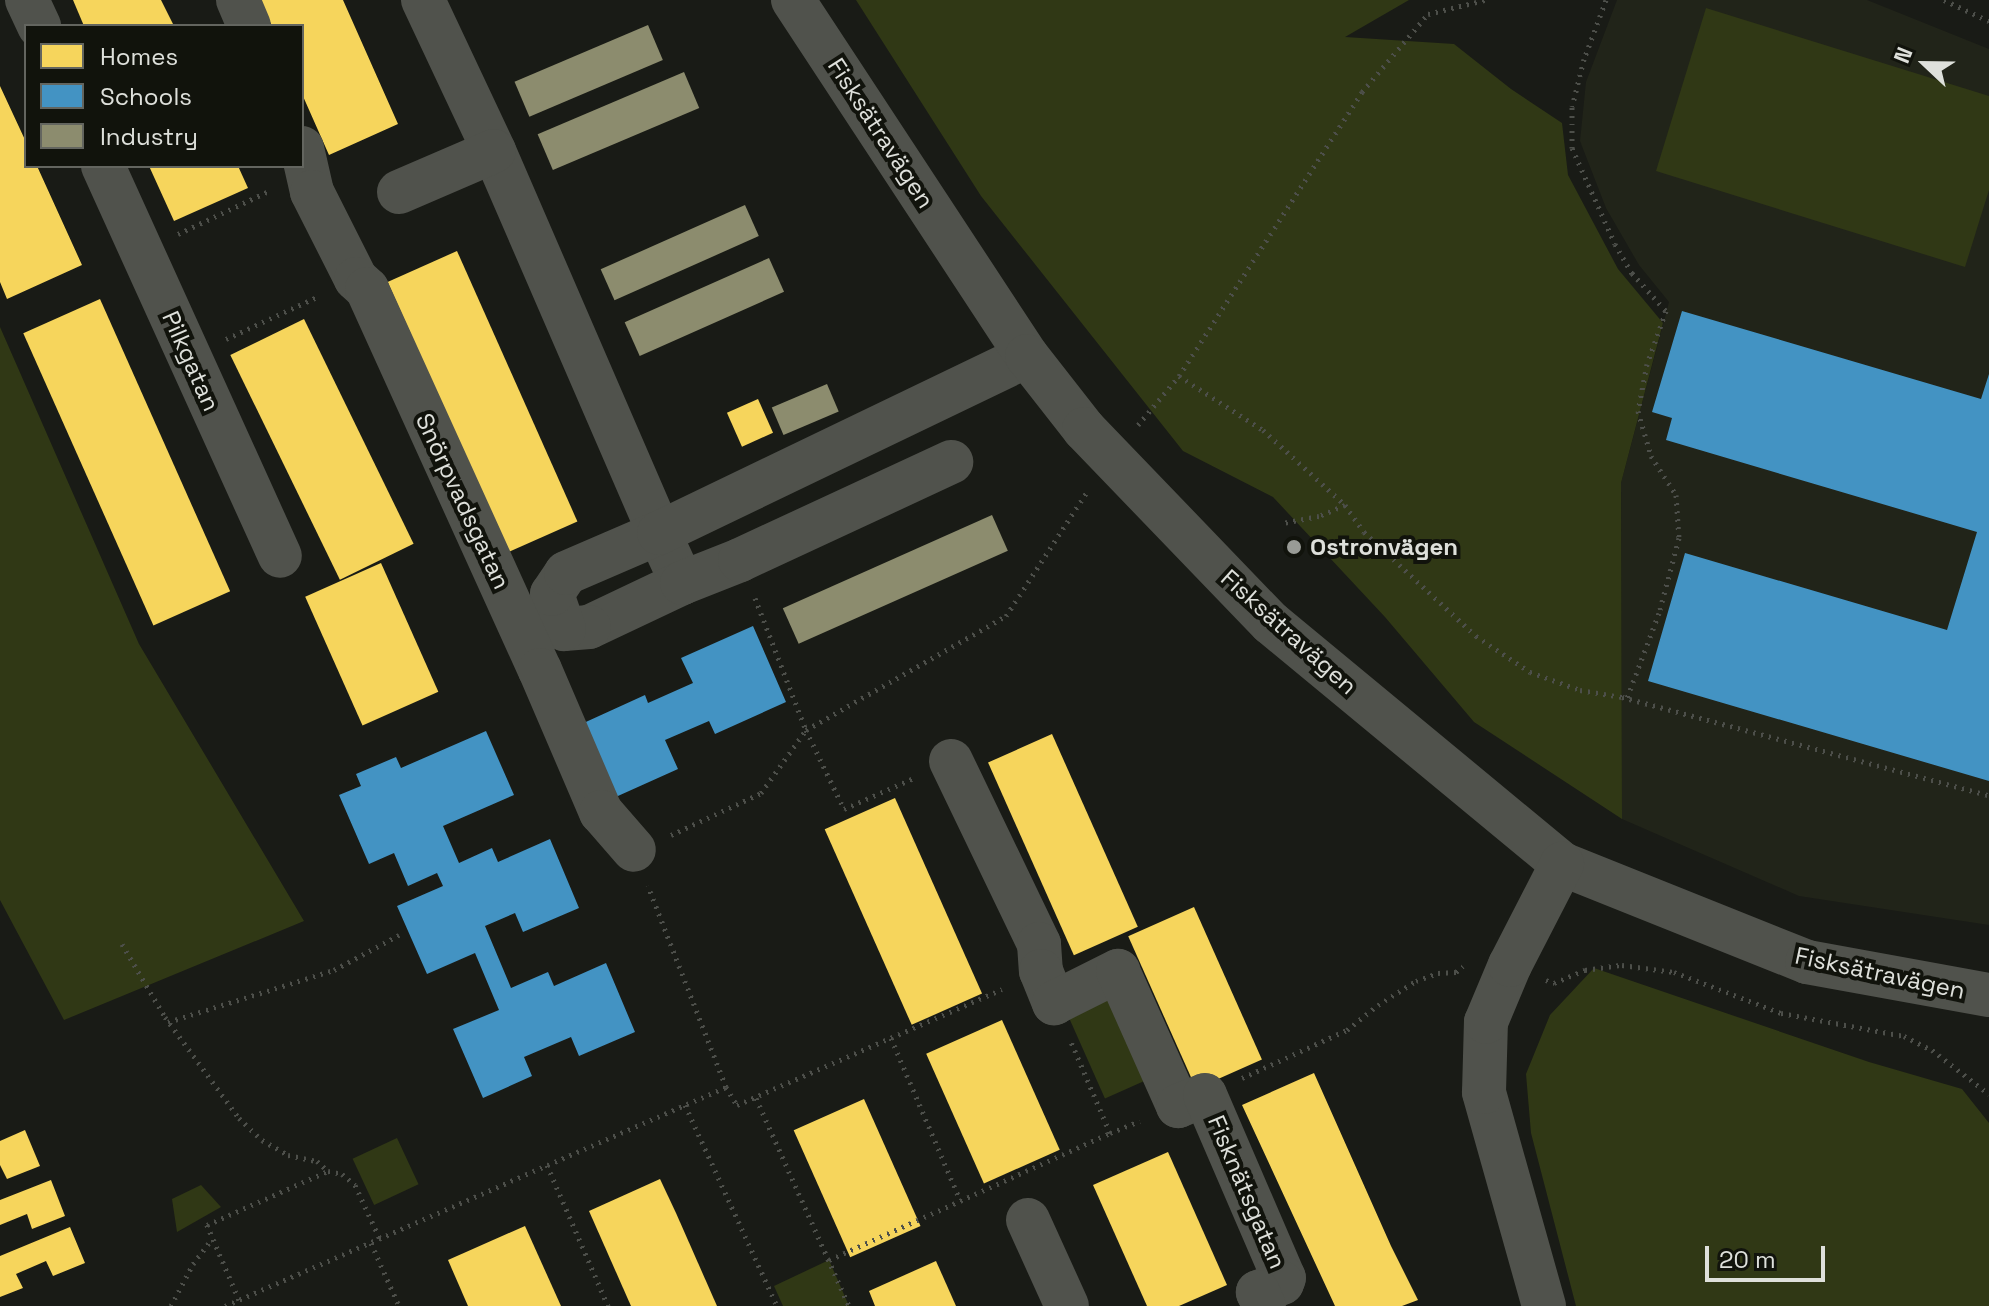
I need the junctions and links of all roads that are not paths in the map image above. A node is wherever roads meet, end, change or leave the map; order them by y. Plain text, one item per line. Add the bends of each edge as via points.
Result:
1 (27, 0) edge
2 (238, 0) edge
3 (423, 0) edge
4 (793, 0) edge
5 (38, 24) edge
6 (248, 24) edge
7 (494, 151) junction
8 (305, 160) edge
9 (104, 168) edge
10 (399, 192) dead end
11 (1027, 356) junction
12 (951, 462) dead end
13 (659, 533) junction
14 (280, 556) dead end
15 (682, 583) junction
16 (951, 761) road end
17 (634, 850) road end
18 (1562, 864) junction
19 (1989, 995) edge
20 (1028, 1220) dead end
21 (1067, 1306) edge
22 (1264, 1306) edge
23 (1544, 1306) edge

1 - 5 street
2 - 6 street
3 - 7 street
4 - 11 street, Fisksätravägen
7 - 10 street
7 - 13 street
8 - 17 street, Snörpvadsgatan via 312,192 356,279 367,289 601,812
9 - 14 street, Pilkgatan
11 - 13 street
11 - 18 street, Fisksätravägen via 1084,429 1271,623
12 - 15 street
13 - 15 street
13 - 15 street via 566,573 552,594 564,629 589,627
16 - 22 street, Fisknätsgatan via 1035,935 1047,987 1118,971 1178,1106 1205,1095 1284,1278 1258,1292
18 - 19 street, Fisksätravägen via 1807,962
18 - 23 street via 1486,1022 1484,1092
20 - 21 street

